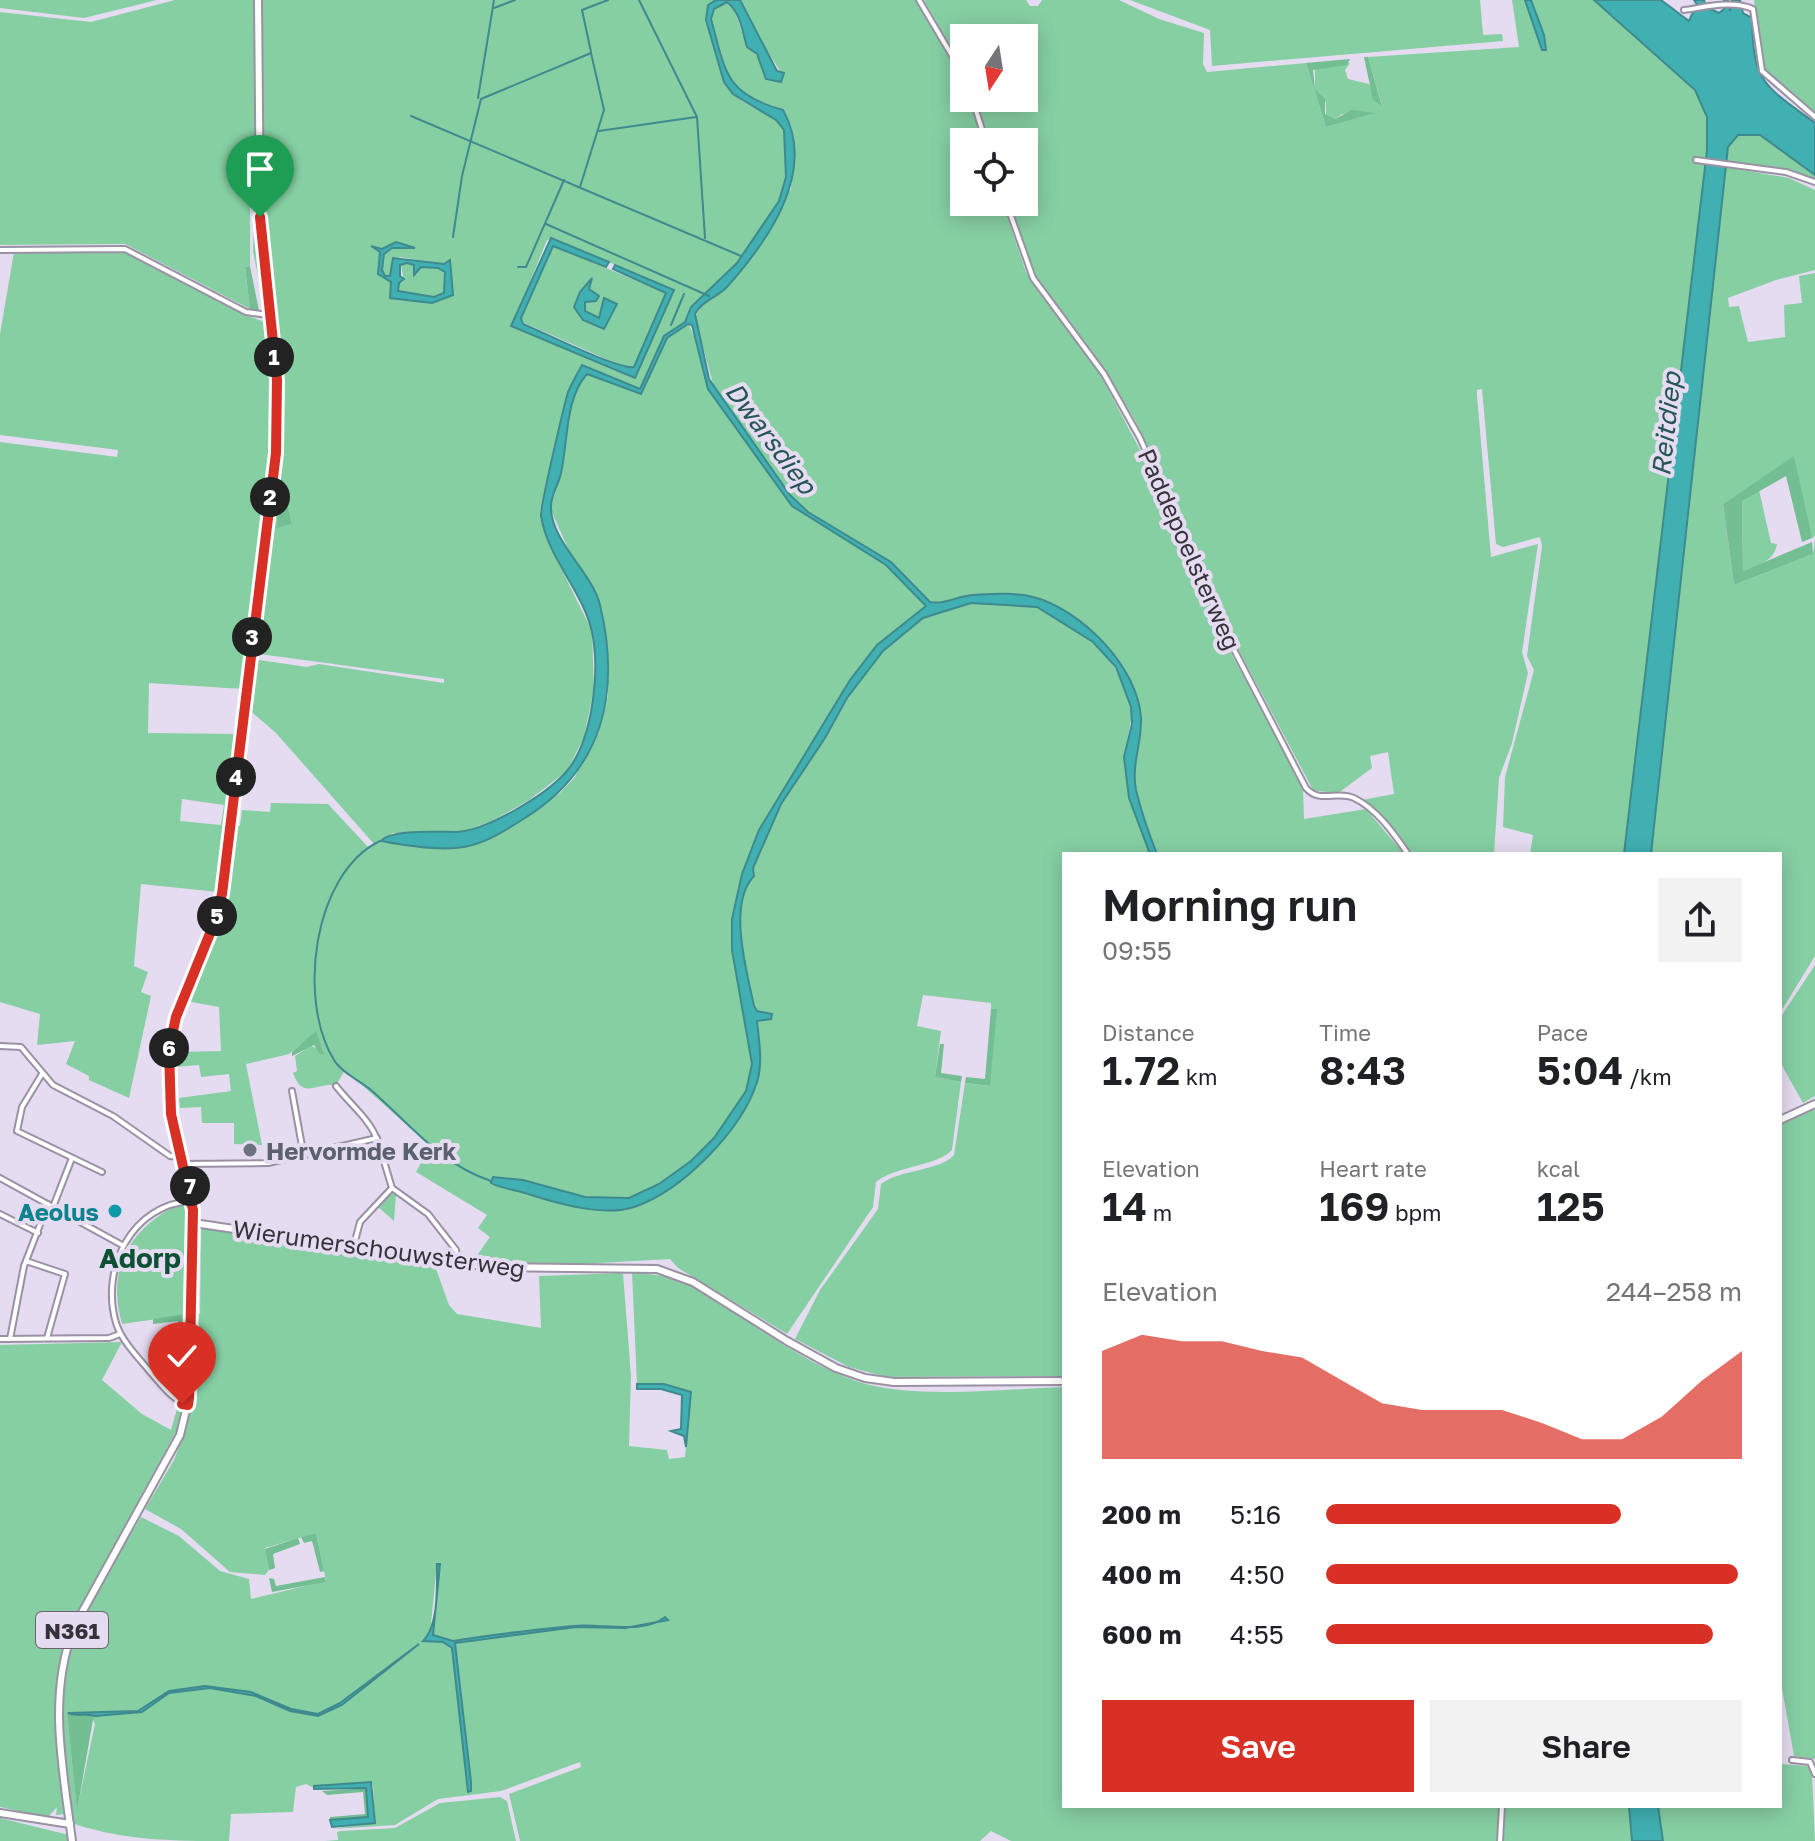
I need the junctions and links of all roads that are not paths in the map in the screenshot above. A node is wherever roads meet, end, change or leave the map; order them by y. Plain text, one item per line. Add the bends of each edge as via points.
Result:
1 (258, 0) edge
2 (919, 0) edge
3 (1684, 10) dead end
4 (950, 52) edge
5 (1815, 117) edge
6 (1699, 160) dead end
7 (1815, 182) edge
8 (1011, 216) edge
9 (0, 250) edge
10 (268, 315) junction
11 (1406, 852) edge
12 (0, 1046) edge
13 (42, 1074) junction
14 (336, 1086) dead end
15 (292, 1091) dead end
16 (1815, 1104) edge
17 (1782, 1119) edge
18 (377, 1138) junction
19 (304, 1157) junction
20 (72, 1158) junction
21 (183, 1160) junction
22 (102, 1172) dead end
23 (0, 1178) edge
24 (392, 1188) junction
25 (192, 1201) junction
26 (50, 1205) junction
27 (0, 1214) edge
28 (194, 1223) junction
29 (38, 1233) junction
30 (122, 1245) junction
31 (354, 1245) junction
32 (458, 1260) junction
33 (26, 1261) junction
34 (120, 1334) junction
35 (47, 1338) junction
36 (0, 1339) edge
37 (10, 1339) junction
38 (1062, 1381) edge
39 (188, 1405) junction
40 (1792, 1760) dead end
41 (1813, 1763) edge
42 (1815, 1774) edge
43 (1502, 1808) edge
44 (0, 1813) edge
45 (70, 1824) junction
46 (72, 1841) edge
47 (1500, 1841) edge

1 - 10 main road, N361 via 260,217
2 - 4 street
3 - 5 street via 1724,4 1753,9 1762,71
6 - 7 street via 1786,172
8 - 11 street, Paddepoelsterweg via 1033,278 1104,374 1140,438 1229,640 1306,788 1318,797 1354,798 1381,819
9 - 10 street via 125,249 246,312
10 - 21 main road, N361 via 277,432 224,882 169,1049 170,1105
12 - 13 street via 24,1049
13 - 20 street via 22,1107 17,1131
13 - 21 street via 72,1098 113,1116
14 - 18 street
15 - 19 street
16 - 17 main road
18 - 19 street
18 - 24 street
19 - 21 street via 264,1164
20 - 22 street
20 - 26 street
21 - 25 main road, N361
23 - 26 street
24 - 31 street via 360,1222
24 - 32 street via 428,1214
25 - 28 main road, N361
25 - 30 street via 175,1201 156,1211
26 - 29 street
26 - 30 street
27 - 29 street
28 - 31 main road, Wierumerschouwsterweg
28 - 39 main road, N361
29 - 33 street
30 - 34 street via 113,1308
31 - 32 main road, Wierumerschouwsterweg
32 - 38 main road, Wierumerschouwsterweg via 534,1269 641,1267 673,1274 827,1363 875,1380
33 - 35 street via 65,1274
33 - 37 street
34 - 35 street
34 - 39 street via 162,1385
35 - 37 street
36 - 37 street
39 - 45 main road, N361 via 170,1460 85,1605 63,1656 58,1718
40 - 41 street
41 - 42 street
43 - 47 street
44 - 45 main road
45 - 46 main road, N361

